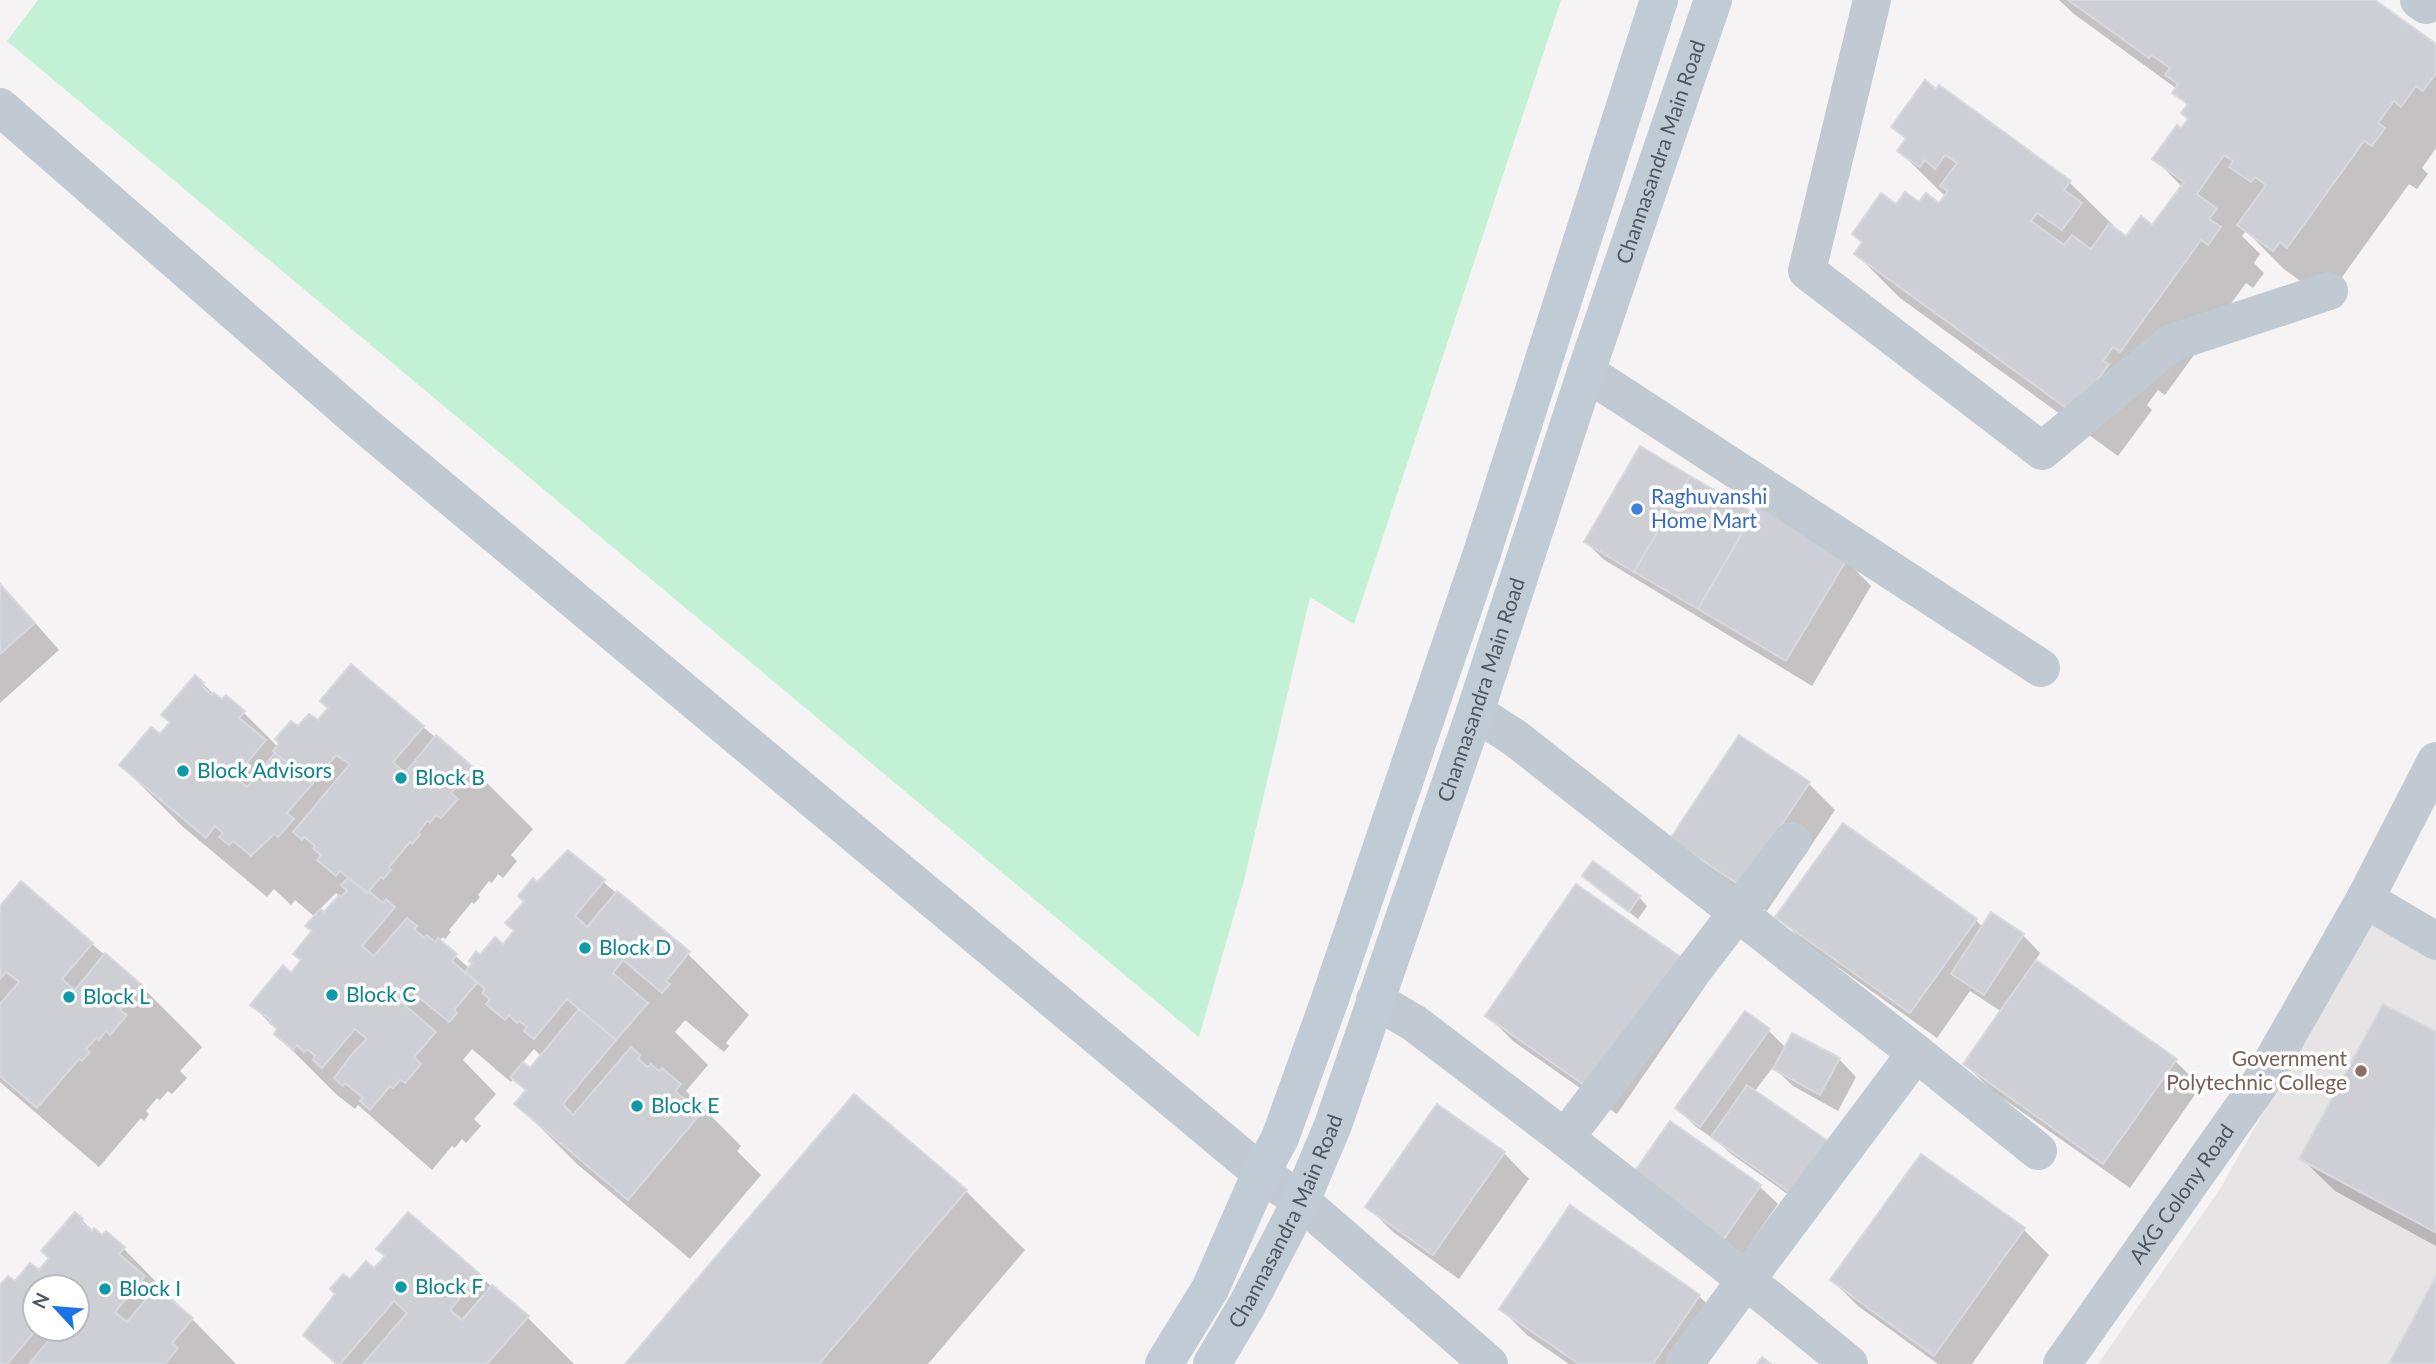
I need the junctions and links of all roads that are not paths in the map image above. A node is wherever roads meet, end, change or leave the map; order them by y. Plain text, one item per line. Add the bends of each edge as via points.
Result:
1 (1659, 0) edge
2 (1713, 0) edge
3 (1872, 0) edge
4 (0, 107) edge
5 (2329, 291) dead end
6 (1586, 372) junction
7 (2041, 668) dead end
8 (1475, 712) junction
9 (2436, 761) edge
10 (1791, 841) dead end
11 (2365, 899) junction
12 (1737, 914) junction
13 (2436, 941) edge
14 (1375, 1000) junction
15 (1916, 1054) junction
16 (1565, 1138) junction
17 (2038, 1151) dead end
18 (1261, 1173) junction
19 (1301, 1201) junction
20 (1746, 1280) junction
21 (1164, 1364) edge
22 (1212, 1364) edge
23 (1489, 1364) edge
24 (1685, 1364) edge
25 (1849, 1364) edge
26 (2062, 1364) edge

1 - 18 main road, Channasandra Main Road via 1482,553 1329,1002 1280,1138
2 - 6 main road, Channasandra Main Road
3 - 5 street via 1807,271 2042,451 2171,343
4 - 18 street via 362,423
6 - 7 street
6 - 8 main road, Channasandra Main Road
8 - 12 street via 1515,738
8 - 14 main road, Channasandra Main Road
9 - 11 street, AKG Colony Road
10 - 12 street
11 - 13 street
11 - 26 street, AKG Colony Road via 2259,1085
12 - 15 street
12 - 16 street
14 - 16 street via 1414,1023
14 - 19 main road, Channasandra Main Road via 1333,1125
15 - 17 street
15 - 20 street
16 - 20 street
18 - 19 street
18 - 21 main road, Channasandra Main Road via 1210,1289
19 - 22 main road, Channasandra Main Road
19 - 23 street
20 - 24 street
20 - 25 street

